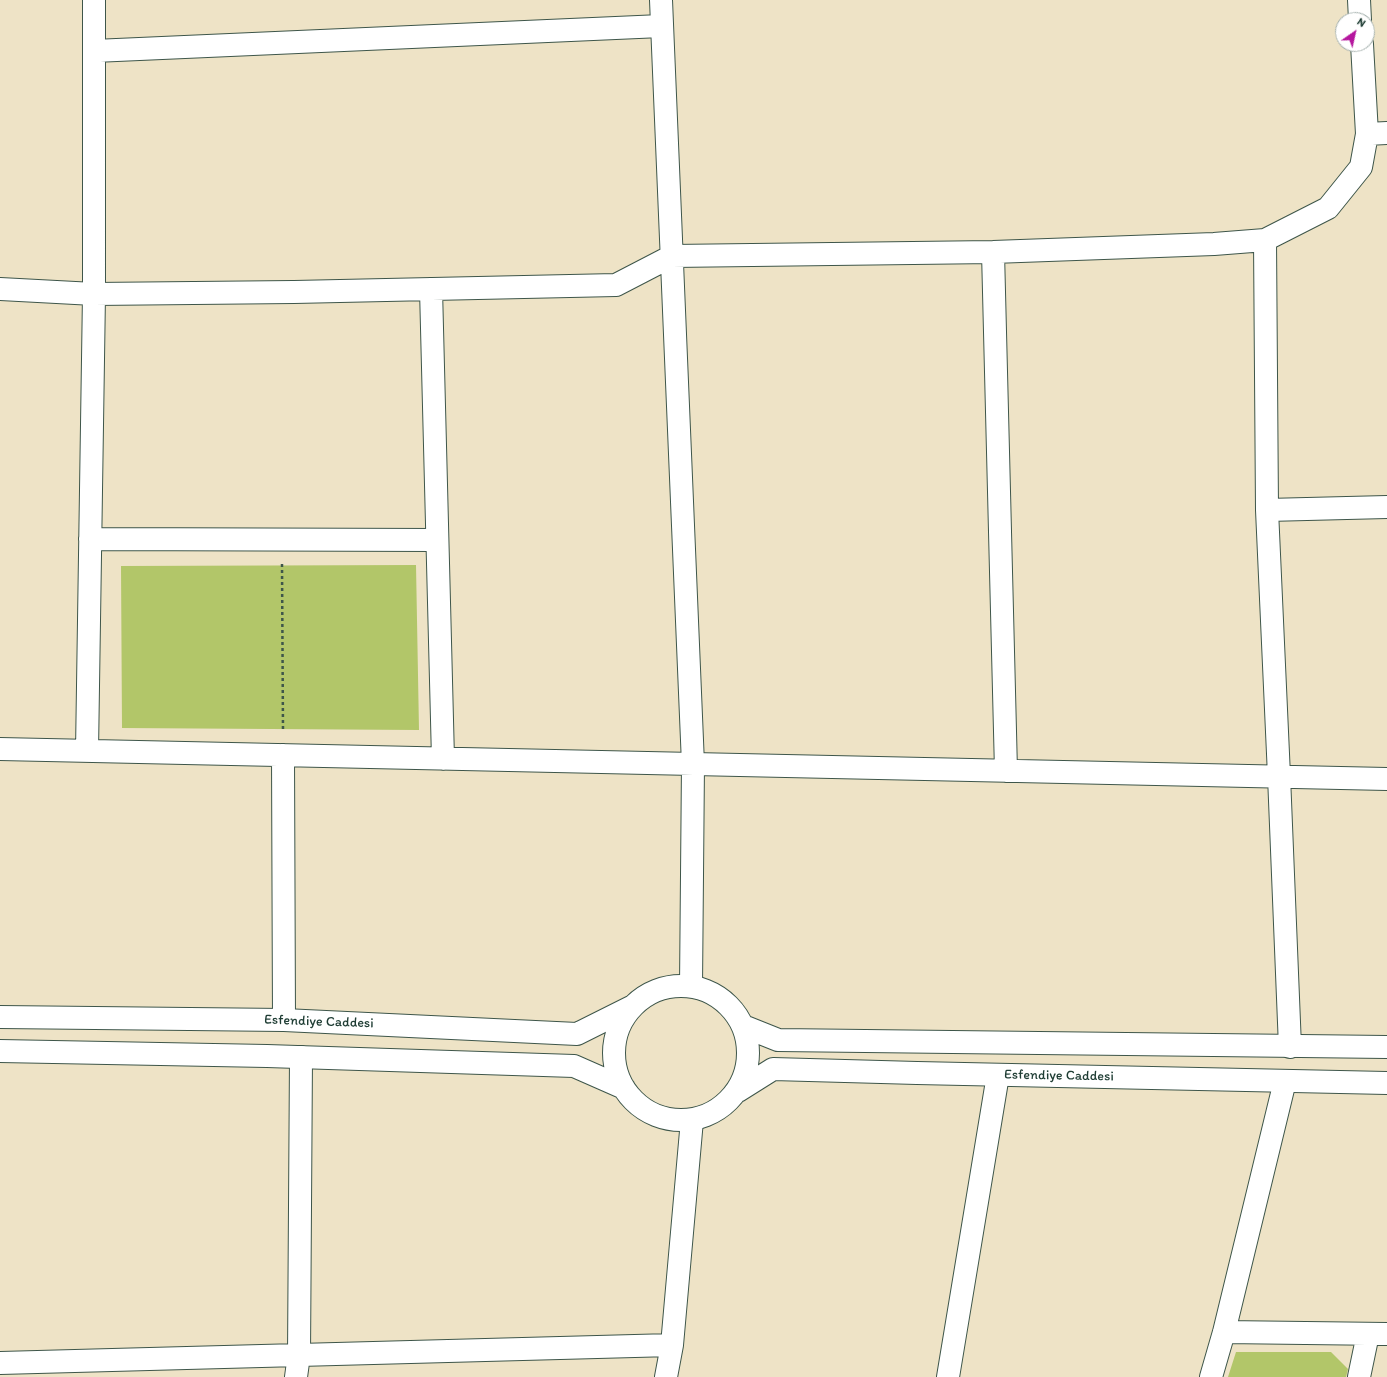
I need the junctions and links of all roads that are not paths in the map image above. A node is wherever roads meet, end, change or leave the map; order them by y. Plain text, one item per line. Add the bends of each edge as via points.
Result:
1 (94, 0) edge
2 (661, 0) edge
3 (1359, 0) edge
4 (1360, 12) edge
5 (662, 26) junction
6 (94, 51) junction
7 (1363, 52) edge
8 (1377, 133) edge
9 (1265, 240) junction
10 (993, 252) junction
11 (672, 256) junction
12 (0, 289) edge
13 (431, 290) junction
14 (94, 294) junction
15 (1387, 507) edge
16 (1267, 510) junction
17 (90, 539) junction
18 (437, 540) junction
19 (0, 749) edge
20 (87, 751) junction
21 (283, 755) junction
22 (443, 759) junction
23 (693, 764) junction
24 (1006, 771) junction
25 (1279, 776) junction
26 (1387, 779) edge
27 (691, 986) junction
28 (631, 1007) junction
29 (0, 1017) edge
30 (284, 1020) junction
31 (743, 1026) junction
32 (1290, 1047) junction
33 (1387, 1047) edge
34 (0, 1050) edge
35 (300, 1057) junction
36 (998, 1075) junction
37 (1286, 1081) junction
38 (1387, 1083) edge
39 (624, 1088) junction
40 (738, 1091) junction
41 (692, 1120) junction
42 (1224, 1332) junction
43 (1377, 1334) edge
44 (672, 1345) junction
45 (299, 1355) junction
46 (0, 1363) edge
47 (61, 1369) edge
48 (296, 1377) edge
49 (666, 1377) edge
50 (948, 1377) edge
51 (1211, 1377) edge
52 (1359, 1377) edge

1 - 6 street
2 - 5 street
3 - 4 street
5 - 6 street
5 - 11 street
6 - 14 street
7 - 8 street
8 - 9 street via 1361,167 1328,208
9 - 10 street
9 - 16 street
10 - 11 street
10 - 24 street
11 - 13 street via 616,285
11 - 23 street
12 - 14 street
13 - 14 street
13 - 18 street
14 - 17 street
15 - 16 street
16 - 25 street
17 - 18 street
17 - 20 street
18 - 22 street
19 - 20 street
20 - 21 street
21 - 22 street
21 - 30 street
22 - 23 street
23 - 24 street
23 - 27 street
24 - 25 street
25 - 26 street
25 - 32 street
27 - 28 street via 669,986 649,993
27 - 31 street via 713,993 731,1006
28 - 30 street, Esfendiye Caddesi via 577,1034
28 - 39 street via 619,1025 614,1046 616,1068
29 - 30 street, Esfendiye Caddesi
31 - 32 street via 778,1040
31 - 40 street via 749,1048 747,1071
32 - 33 street
32 - 37 street
34 - 35 street
35 - 39 street via 574,1066
35 - 45 street
36 - 37 street, Esfendiye Caddesi
36 - 40 street, Esfendiye Caddesi via 773,1069
36 - 50 street
37 - 38 street, Esfendiye Caddesi
37 - 42 street
39 - 41 street via 636,1103 653,1114 672,1120
40 - 41 street via 725,1105 709,1115
41 - 44 street
42 - 43 street
42 - 51 street
43 - 52 street
44 - 45 street
44 - 49 street
45 - 47 street
45 - 48 street
46 - 47 street

